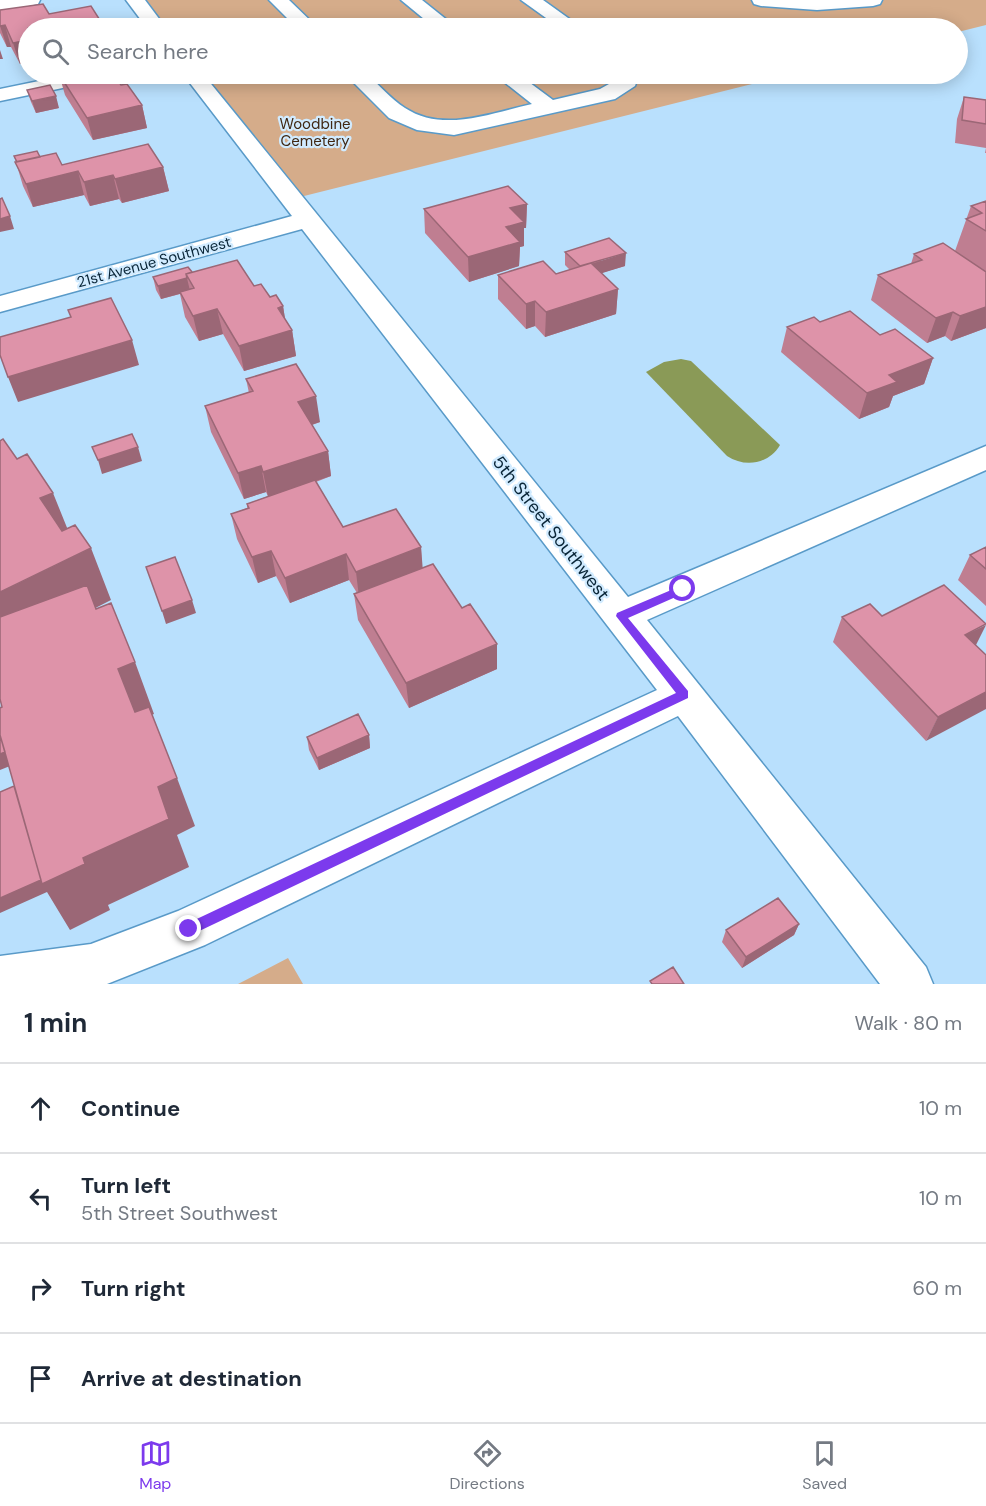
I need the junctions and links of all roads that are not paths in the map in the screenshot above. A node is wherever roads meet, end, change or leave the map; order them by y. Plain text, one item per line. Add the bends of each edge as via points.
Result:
1 (31, 0) edge
2 (135, 0) edge
3 (278, 0) edge
4 (410, 0) edge
5 (530, 0) edge
6 (761, 0) edge
7 (873, 0) edge
8 (0, 6) edge
9 (150, 18) edge
10 (297, 18) edge
11 (434, 18) edge
12 (557, 18) edge
13 (50, 84) edge
14 (201, 84) edge
15 (366, 84) edge
16 (519, 84) edge
17 (624, 84) edge
18 (0, 94) edge
19 (549, 107) junction
20 (307, 220) junction
21 (0, 304) edge
22 (986, 458) edge
23 (621, 616) junction
24 (684, 695) junction
25 (0, 980) edge
26 (909, 984) edge

1 - 8 street
2 - 9 street
3 - 10 street
4 - 11 street
5 - 12 street
6 - 7 street via 787,4
13 - 18 street
14 - 20 street, 5th Street Southwest
15 - 19 street via 397,113 424,125 454,128
16 - 19 street
17 - 19 street via 607,94
20 - 21 street, 21st Avenue Southwest
20 - 23 street, 5th Street Southwest
22 - 23 street
23 - 24 street, 5th Street Southwest
24 - 25 street via 189,929 92,967
24 - 26 street, 5th Street Southwest

